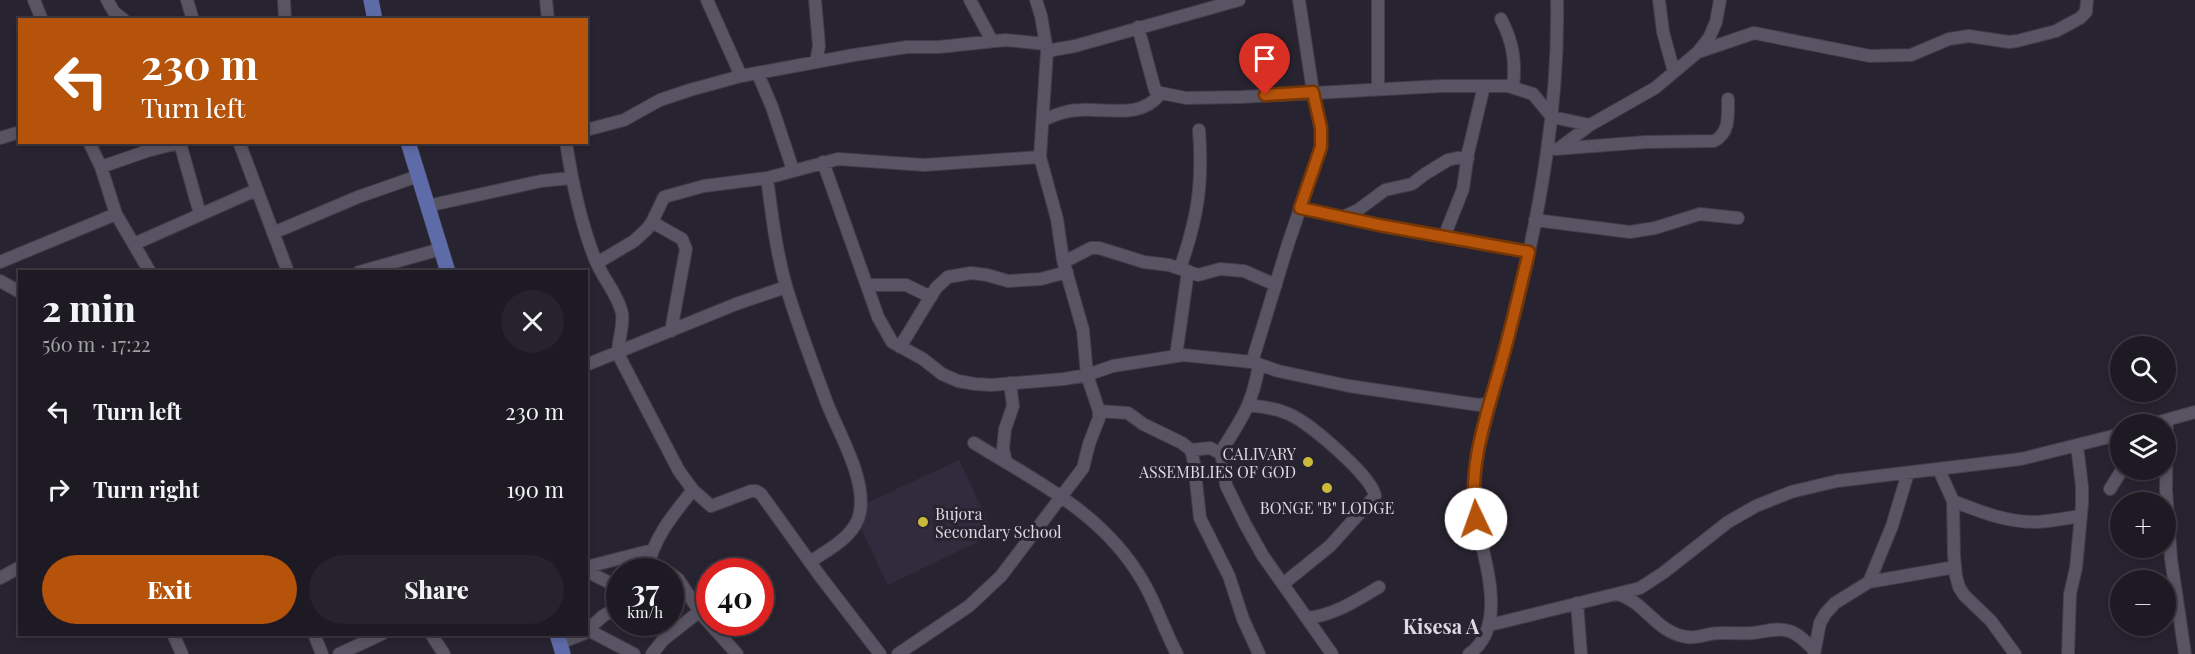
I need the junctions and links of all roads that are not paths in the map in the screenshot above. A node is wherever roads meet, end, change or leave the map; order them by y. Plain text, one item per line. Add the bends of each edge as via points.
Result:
1 (34, 0) edge
2 (107, 0) edge
3 (187, 0) edge
4 (284, 0) edge
5 (371, 0) edge
6 (546, 0) edge
7 (707, 0) edge
8 (815, 0) edge
9 (970, 0) edge
10 (1035, 0) edge
11 (1239, 0) edge
12 (1299, 0) edge
13 (1378, 0) edge
14 (1557, 0) edge
15 (1659, 0) edge
16 (1720, 0) edge
17 (2087, 0) edge
18 (41, 18) edge
19 (122, 18) edge
20 (192, 18) edge
21 (285, 18) edge
22 (375, 18) edge
23 (548, 18) edge
24 (1501, 19) dead end
25 (1138, 27) junction
26 (992, 41) junction
27 (1047, 47) junction
28 (1698, 52) junction
29 (816, 62) junction
30 (1674, 72) junction
31 (758, 74) junction
32 (741, 76) junction
33 (1555, 80) junction
34 (1484, 86) junction
35 (1514, 87) junction
36 (1378, 89) junction
37 (1313, 92) junction
38 (1161, 93) junction
39 (1533, 94) junction
40 (1728, 99) dead end
41 (1552, 117) junction
42 (1043, 120) junction
43 (1590, 125) junction
44 (588, 129) edge
45 (1198, 130) dead end
46 (18, 133) edge
47 (0, 138) edge
48 (90, 144) edge
49 (177, 144) edge
50 (181, 144) edge
51 (239, 144) edge
52 (409, 144) edge
53 (566, 144) edge
54 (1553, 149) junction
55 (1040, 157) junction
56 (1468, 158) junction
57 (823, 162) junction
58 (101, 167) junction
59 (793, 170) junction
60 (418, 176) junction
61 (572, 178) junction
62 (768, 178) junction
63 (256, 190) junction
64 (428, 206) junction
65 (1300, 208) junction
66 (116, 214) junction
67 (200, 214) junction
68 (1343, 217) junction
69 (1738, 218) dead end
70 (1535, 220) junction
71 (652, 222) junction
72 (273, 233) junction
73 (1444, 237) junction
74 (134, 244) junction
75 (441, 249) junction
76 (1529, 252) junction
77 (0, 262) edge
78 (597, 263) junction
79 (1066, 267) junction
80 (1184, 269) junction
81 (149, 270) edge
82 (287, 270) edge
83 (366, 270) edge
84 (447, 270) edge
85 (0, 281) edge
86 (867, 285) junction
87 (1276, 285) junction
88 (786, 287) junction
89 (18, 291) edge
90 (931, 297) junction
91 (671, 330) junction
92 (900, 347) junction
93 (618, 354) junction
94 (1176, 356) junction
95 (1256, 363) junction
96 (588, 364) edge
97 (1087, 375) junction
98 (1010, 383) junction
99 (1491, 403) junction
100 (1248, 405) junction
101 (1099, 411) junction
102 (2195, 412) edge
103 (2176, 417) edge
104 (2110, 437) edge
105 (974, 443) dead end
106 (2077, 445) junction
107 (1191, 450) junction
108 (1220, 453) junction
109 (1006, 462) junction
110 (1940, 470) junction
111 (1908, 473) junction
112 (2116, 480) edge
113 (2167, 480) edge
114 (2110, 489) dead end
115 (693, 490) junction
116 (1062, 495) junction
117 (1953, 501) junction
118 (1975, 509) junction
119 (2081, 516) junction
120 (1952, 525) junction
121 (650, 558) edge
122 (810, 562) junction
123 (606, 566) edge
124 (1955, 567) junction
125 (18, 568) edge
126 (588, 569) edge
127 (588, 570) edge
128 (0, 578) edge
129 (606, 581) edge
130 (1869, 582) junction
131 (1282, 584) junction
132 (684, 587) edge
133 (1379, 587) dead end
134 (1617, 594) junction
135 (1577, 603) junction
136 (696, 605) edge
137 (606, 614) edge
138 (696, 614) edge
139 (1320, 617) junction
140 (1307, 618) junction
141 (1490, 625) junction
142 (588, 630) edge
143 (1316, 630) junction
144 (588, 633) edge
145 (174, 636) edge
146 (315, 636) edge
147 (378, 636) edge
148 (432, 636) edge
149 (577, 636) edge
150 (722, 636) edge
151 (560, 644) edge
152 (1814, 652) edge
153 (1471, 653) edge
154 (182, 654) edge
155 (322, 654) edge
156 (339, 654) edge
157 (444, 654) edge
158 (634, 654) edge
159 (652, 654) edge
160 (737, 654) edge
161 (880, 654) edge
162 (898, 654) edge
163 (1177, 654) edge
164 (1259, 654) edge
165 (1332, 654) edge
166 (1581, 654) edge
167 (2015, 654) edge
168 (2068, 654) edge
169 (2185, 654) edge

1 - 18 street
2 - 19 street
3 - 20 street
4 - 21 street
5 - 22 main road
6 - 23 street
7 - 32 street
8 - 29 street via 819,46
9 - 26 street
10 - 27 street
11 - 25 street
12 - 37 street
13 - 36 street
14 - 33 street
15 - 30 street
16 - 28 street via 1712,30
17 - 28 street via 2086,12 2080,18 2056,31 2017,41 1969,36 1949,39 1911,55 1870,57 1754,33
24 - 35 street via 1515,55
25 - 27 street via 1075,46
25 - 38 street via 1155,90
26 - 27 street via 1022,40
26 - 29 street via 907,47
27 - 42 street
28 - 30 street
29 - 31 street
30 - 43 street via 1634,101
31 - 32 street
31 - 59 street
32 - 44 street via 660,100 624,120
33 - 39 street
33 - 41 street
34 - 35 street
34 - 36 street
34 - 56 street
35 - 39 street
36 - 37 street
37 - 38 street via 1185,98
37 - 65 street via 1321,147
38 - 42 street via 1154,102 1131,110 1079,110
39 - 41 street
40 - 54 street via 1725,132 1714,141
41 - 43 street
41 - 54 street
42 - 55 street
43 - 54 street
45 - 80 street via 1201,189
46 - 47 street
48 - 58 street
49 - 58 street
50 - 67 street
51 - 63 street
52 - 60 main road
53 - 61 street
54 - 70 street
55 - 57 street via 924,165 850,159
55 - 79 street
56 - 68 street via 1448,160 1412,184 1385,190
56 - 73 street via 1463,189
57 - 59 street
57 - 86 street
58 - 66 street
59 - 62 street
60 - 64 main road
60 - 72 street
61 - 64 street
61 - 78 street
62 - 71 street via 671,194 660,202
62 - 88 street
63 - 67 street
63 - 72 street
64 - 75 main road
65 - 68 street
65 - 87 street
66 - 74 street
66 - 77 street
67 - 74 street
68 - 73 street
69 - 70 street via 1700,214 1630,232
70 - 76 street
71 - 78 street via 634,241
71 - 91 street via 682,239 686,249
72 - 82 street
73 - 76 street
74 - 81 street
75 - 83 street
75 - 84 main road
76 - 99 street
78 - 93 street via 622,315
79 - 80 street via 1091,248 1099,248
79 - 90 street via 1041,279 1008,281 971,273 948,277
79 - 97 street via 1083,330
80 - 87 street via 1202,275 1220,269 1244,271
80 - 94 street
85 - 89 street
86 - 90 street via 906,285
86 - 92 street via 887,335
87 - 95 street
88 - 91 street
88 - 122 street via 853,465 862,500 860,515 848,534
90 - 92 street
91 - 93 street
92 - 98 street via 958,381
93 - 96 street
93 - 115 street via 679,471
94 - 95 street
94 - 97 street via 1113,366
95 - 99 street via 1349,386 1479,405
95 - 100 street via 1255,391
97 - 98 street
97 - 101 street
98 - 109 street via 1013,406 1005,429
99 - 141 street via 1478,453 1474,505 1488,577
100 - 108 street
100 - 131 street via 1276,410 1304,422 1353,464 1374,490 1375,496 1330,546
101 - 107 street via 1128,412
101 - 116 street via 1083,468
102 - 103 street
104 - 106 street
105 - 109 street
106 - 110 street via 2021,459
106 - 119 street
107 - 108 street via 1210,448
107 - 164 street via 1200,518 1229,576
108 - 131 street via 1226,485
109 - 116 street
110 - 111 street
110 - 117 street
111 - 130 street
111 - 134 street via 1813,486 1756,506 1640,588
112 - 114 street
113 - 169 street via 2171,559
115 - 121 street via 674,513
115 - 122 street via 711,506 751,491 761,494
116 - 162 street via 986,591
116 - 163 street via 1093,519 1124,553 1142,580
117 - 118 street
117 - 120 street
118 - 119 street via 2022,522
118 - 120 street
119 - 168 street via 2070,594
120 - 124 street
122 - 161 street
123 - 126 street
124 - 130 street
124 - 167 street via 1964,595 1991,621
125 - 128 street
127 - 129 street
130 - 152 street via 1835,603 1825,614
131 - 140 street
132 - 136 street
133 - 139 street
134 - 135 street
134 - 152 street via 1628,597 1654,622 1674,634 1692,638 1779,629 1800,636
135 - 141 street
135 - 166 street
137 - 142 street
138 - 159 street
139 - 140 street
139 - 143 street
140 - 143 street
141 - 153 street
143 - 165 street
144 - 158 street
145 - 154 street
146 - 155 street
147 - 156 street
148 - 157 street
149 - 151 street
150 - 160 street

